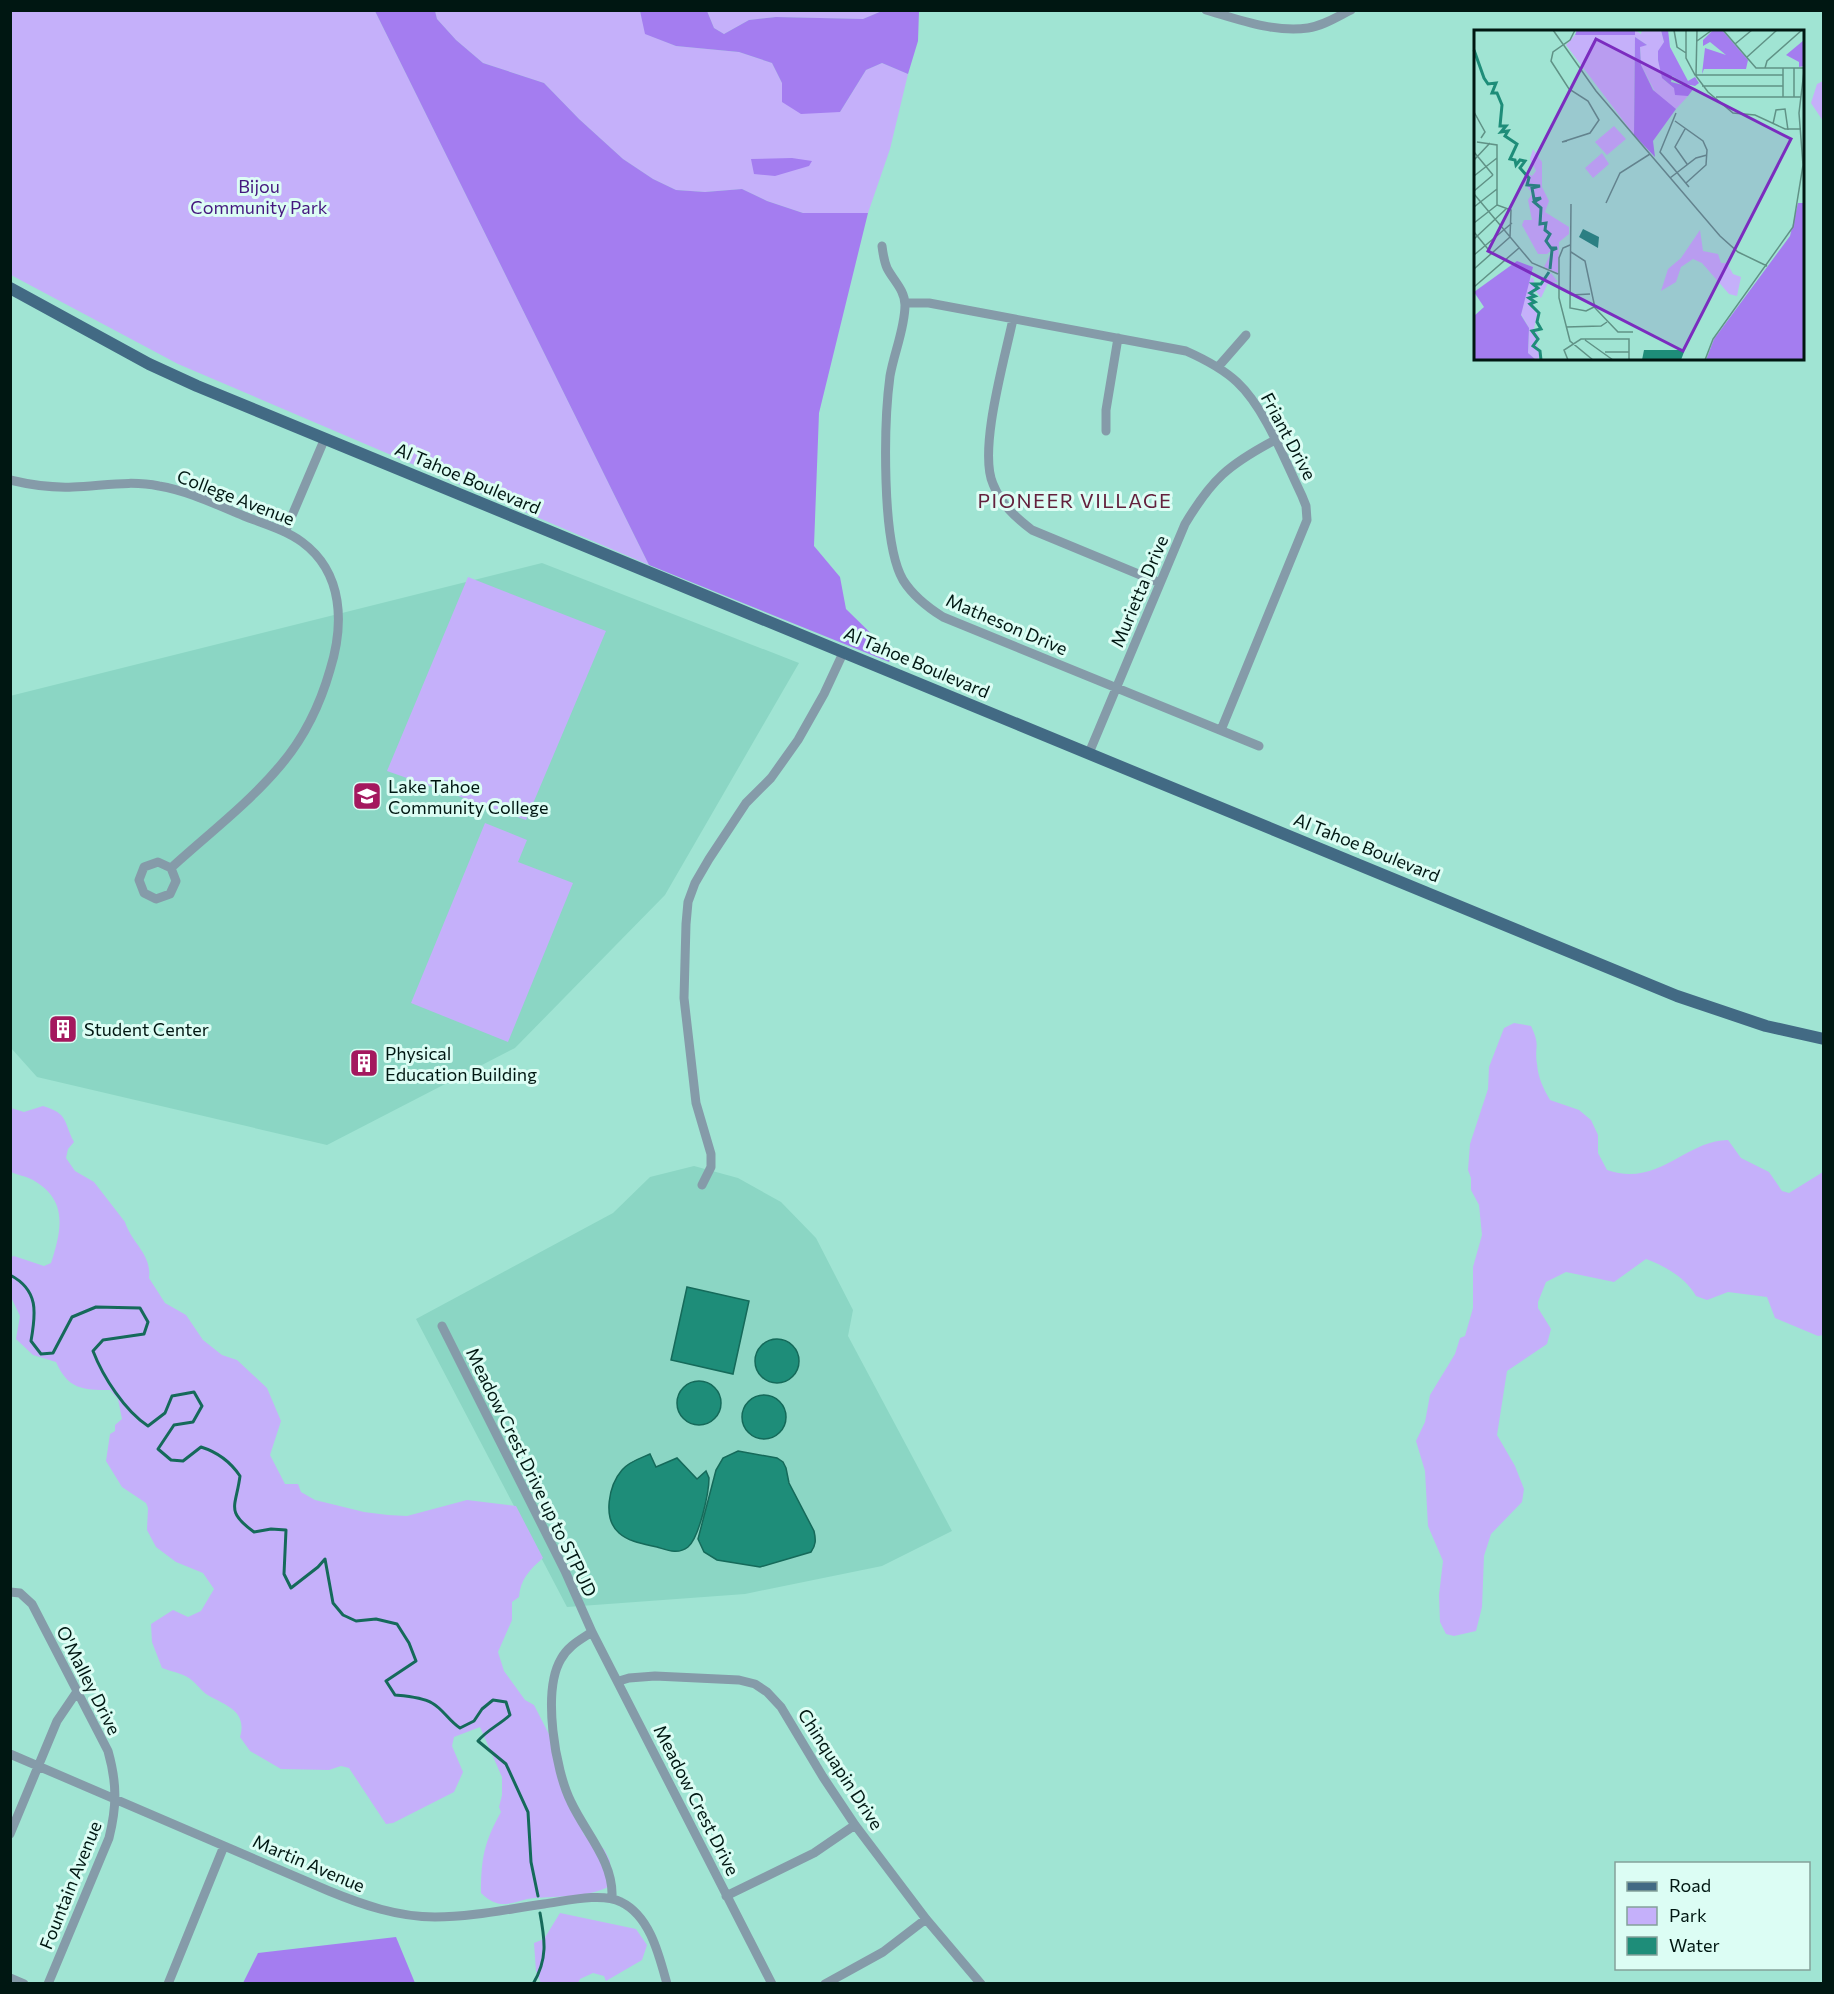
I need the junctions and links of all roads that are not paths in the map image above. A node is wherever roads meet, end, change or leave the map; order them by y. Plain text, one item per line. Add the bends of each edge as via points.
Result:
1 (1206, 10) edge
2 (1351, 10) edge
3 (882, 246) dead end
4 (10, 288) edge
5 (905, 303) junction
6 (1013, 319) junction
7 (1246, 335) dead end
8 (1118, 338) junction
9 (1218, 367) junction
10 (1106, 431) dead end
11 (325, 438) junction
12 (1275, 440) junction
13 (10, 480) edge
14 (285, 532) junction
15 (1160, 583) junction
16 (844, 651) junction
17 (1116, 687) junction
18 (1221, 730) junction
19 (1259, 746) dead end
20 (1089, 753) junction
21 (171, 868) junction
22 (1824, 1039) edge
23 (702, 1185) dead end
24 (441, 1326) dead end
25 (10, 1592) edge
26 (592, 1632) junction
27 (619, 1681) junction
28 (76, 1692) junction
29 (10, 1754) edge
30 (39, 1766) junction
31 (116, 1798) junction
32 (855, 1825) junction
33 (10, 1834) edge
34 (224, 1846) junction
35 (726, 1896) junction
36 (612, 1898) junction
37 (926, 1919) junction
38 (10, 1978) edge
39 (24, 1983) edge
40 (48, 1983) edge
41 (168, 1983) edge
42 (667, 1983) edge
43 (772, 1983) edge
44 (825, 1983) edge
45 (981, 1983) edge

1 - 2 street via 1291,29 1324,24
3 - 5 street via 886,266
4 - 11 main road, Al Tahoe Boulevard via 172,375
5 - 6 street, Friant Drive via 928,303
5 - 17 street, Matheson Drive via 886,429 889,516 902,578 925,606 943,617
6 - 8 street, Friant Drive
6 - 15 street via 988,437 992,483 1002,502 1032,530
7 - 9 street
8 - 9 street, Friant Drive via 1186,351
8 - 10 street
9 - 12 street, Friant Drive via 1253,400
11 - 14 street
11 - 16 main road, Al Tahoe Boulevard
12 - 15 street, Murietta Drive via 1235,462 1215,479 1185,524
12 - 18 street, Friant Drive via 1302,496 1307,520
13 - 14 street, College Avenue via 51,487 117,482 158,485
14 - 21 street, College Avenue via 316,554 335,586 339,624 325,687 312,718 282,765
15 - 17 street, Murietta Drive
16 - 20 main road, Al Tahoe Boulevard
16 - 23 street via 798,740 771,778 746,803 709,859 688,902 684,998 696,1102 711,1154 711,1167
17 - 18 street, Matheson Drive
17 - 20 street, Murietta Drive
18 - 19 street, Matheson Drive
20 - 22 main road, Al Tahoe Boulevard via 1677,996 1766,1026
21 - 21 street via 158,862 144,867 139,880 144,893 156,899 170,894 176,881
24 - 26 street, Meadow Crest Drive up to STPUD
25 - 28 street, O'Malley Drive via 20,1593 32,1604
26 - 27 street, Meadow Crest Drive
26 - 36 street via 562,1658 553,1678 551,1701 557,1758 565,1789 607,1866
27 - 32 street, Chinquapin Drive via 655,1676 739,1680 761,1688 781,1707
27 - 35 street, Meadow Crest Drive
28 - 30 street via 57,1721
28 - 31 street, O'Malley Drive via 108,1751
29 - 30 street, Martin Avenue
30 - 31 street, Martin Avenue
30 - 33 street
31 - 34 street, Martin Avenue
31 - 40 street, Fountain Avenue via 109,1838
32 - 35 street via 813,1853
32 - 37 street, Chinquapin Drive
34 - 36 street, Martin Avenue via 355,1902 393,1912 455,1916
34 - 41 street
35 - 43 street, Meadow Crest Drive
36 - 42 street via 627,1905 644,1923
37 - 44 street via 884,1952
37 - 45 street, Chinquapin Drive
38 - 39 street

